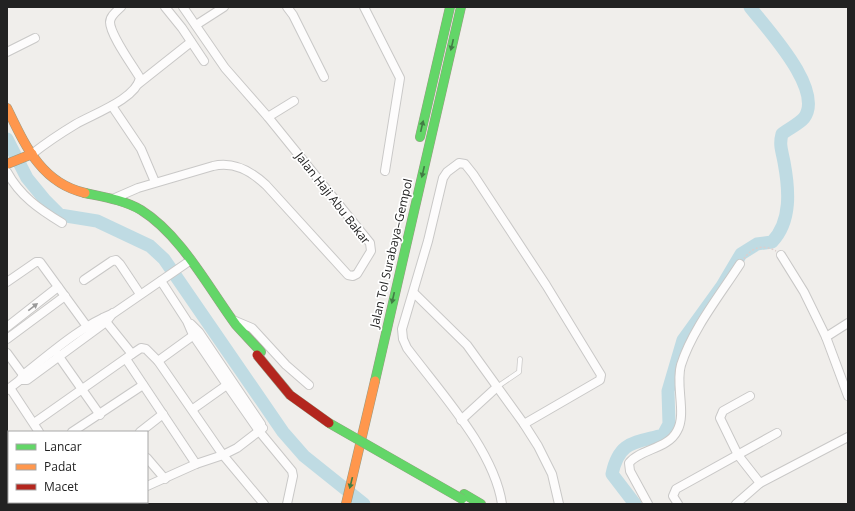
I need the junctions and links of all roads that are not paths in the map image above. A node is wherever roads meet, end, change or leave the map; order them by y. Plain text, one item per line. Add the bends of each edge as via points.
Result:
1 (121, 7) edge
2 (165, 7) edge
3 (183, 7) edge
4 (224, 7) edge
5 (287, 7) edge
6 (364, 7) edge
7 (450, 7) edge
8 (461, 7) edge
9 (196, 25) junction
10 (35, 38) dead end
11 (192, 42) junction
12 (7, 52) edge
13 (204, 61) dead end
14 (324, 77) dead end
15 (138, 84) junction
16 (294, 101) dead end
17 (112, 106) junction
18 (7, 108) edge
19 (268, 117) junction
20 (418, 146) dead end
21 (29, 156) junction
22 (9, 164) edge
23 (385, 171) dead end
24 (155, 182) junction
25 (115, 198) junction
26 (62, 223) dead end
27 (781, 254) road end
28 (188, 262) junction
29 (740, 264) road end
30 (84, 280) dead end
31 (161, 281) junction
32 (7, 282) edge
33 (58, 287) junction
34 (414, 293) junction
35 (140, 294) junction
36 (65, 296) junction
37 (19, 318) junction
38 (104, 320) junction
39 (848, 323) edge
40 (236, 324) junction
41 (24, 326) junction
42 (7, 328) edge
43 (89, 330) junction
44 (196, 334) junction
45 (826, 337) junction
46 (7, 339) edge
47 (7, 353) edge
48 (56, 353) junction
49 (129, 356) junction
50 (520, 359) dead end
51 (158, 361) junction
52 (23, 378) junction
53 (229, 383) junction
54 (143, 385) junction
55 (309, 385) dead end
56 (8, 389) edge
57 (495, 389) junction
58 (83, 390) junction
59 (750, 396) dead end
60 (848, 396) edge
61 (193, 410) junction
62 (163, 414) junction
63 (100, 415) junction
64 (461, 420) junction
65 (34, 423) junction
66 (524, 424) junction
67 (354, 425) dead end
68 (82, 429) edge
69 (261, 430) junction
70 (39, 431) edge
71 (141, 431) edge
72 (777, 433) dead end
73 (848, 438) edge
74 (348, 448) dead end
75 (223, 455) junction
76 (738, 455) junction
77 (148, 459) edge
78 (196, 464) junction
79 (165, 479) junction
80 (760, 483) junction
81 (148, 486) edge
82 (465, 499) edge
83 (347, 500) edge
84 (264, 504) edge
85 (287, 504) edge
86 (481, 504) edge
87 (502, 504) edge
88 (559, 504) edge
89 (648, 504) edge
90 (678, 504) edge
91 (736, 504) edge

1 - 15 street via 113,16 111,24 122,50 140,78
2 - 11 street
3 - 9 street, Jalan Haji Abu Bakar
4 - 9 street
5 - 14 street
6 - 23 street via 400,78
20 -> 7 main road
8 -> 83 main road, Jalan Tol Surabaya–Gempol
9 - 19 street, Jalan Haji Abu Bakar via 224,68
10 - 12 street
11 - 13 street
11 - 15 street
15 - 17 street
16 - 19 street
17 - 21 street via 77,124
17 - 24 street via 141,149
18 - 21 main road
19 - 24 street, Jalan Haji Abu Bakar via 370,242 370,254 355,276 350,276 344,271 266,185 244,169 222,164
21 - 22 main road
21 - 25 main road via 63,186
22 - 26 street via 15,186 32,203
24 - 25 street, Jalan Haji Abu Bakar
25 - 28 main road via 129,203 149,216 164,230
27 - 45 street via 804,292
28 - 31 street
28 - 40 main road
29 - 89 street via 694,336 681,365 679,426 676,433 629,463 630,471
30 - 35 street via 115,260
31 - 35 street
31 - 44 street
32 - 33 street via 38,262
33 - 36 street
37 -> 33 street
34 - 57 street via 468,346
34 - 64 street via 402,329 403,342
34 - 66 street via 443,178 448,171 463,163 473,174 602,375 600,380
35 - 38 street
36 - 41 street
36 - 43 street
37 - 41 street
37 - 42 street
38 - 43 street
38 - 49 street
39 - 45 street
40 - 55 street via 252,328 286,365
40 - 82 main road via 259,354 312,406
41 - 46 street
43 - 48 street
44 - 51 street
44 - 53 street
45 - 60 street
47 - 52 street
48 - 52 street
48 - 58 street
49 - 51 street via 141,348 146,349
49 - 54 street
49 - 58 street
50 - 57 lane via 519,372
51 - 61 street
52 - 56 street
53 - 61 street
53 - 69 street
54 - 62 street
54 - 63 street
56 - 65 street
57 - 64 street
57 - 66 street
58 - 63 street
58 - 65 street
59 - 76 street via 723,411 720,416
61 - 75 street
62 - 71 street
62 - 78 street
63 - 68 street
64 - 87 street via 492,470
65 - 70 street
66 - 88 street via 552,474
67 - 74 main road
69 - 75 street
69 - 85 street via 292,472
72 - 76 street
73 - 80 street
75 - 78 street
75 - 84 street
76 - 80 street
76 - 90 street via 676,489 673,496
77 - 79 street
78 - 79 street
79 - 81 street
80 - 91 street
82 - 86 main road

